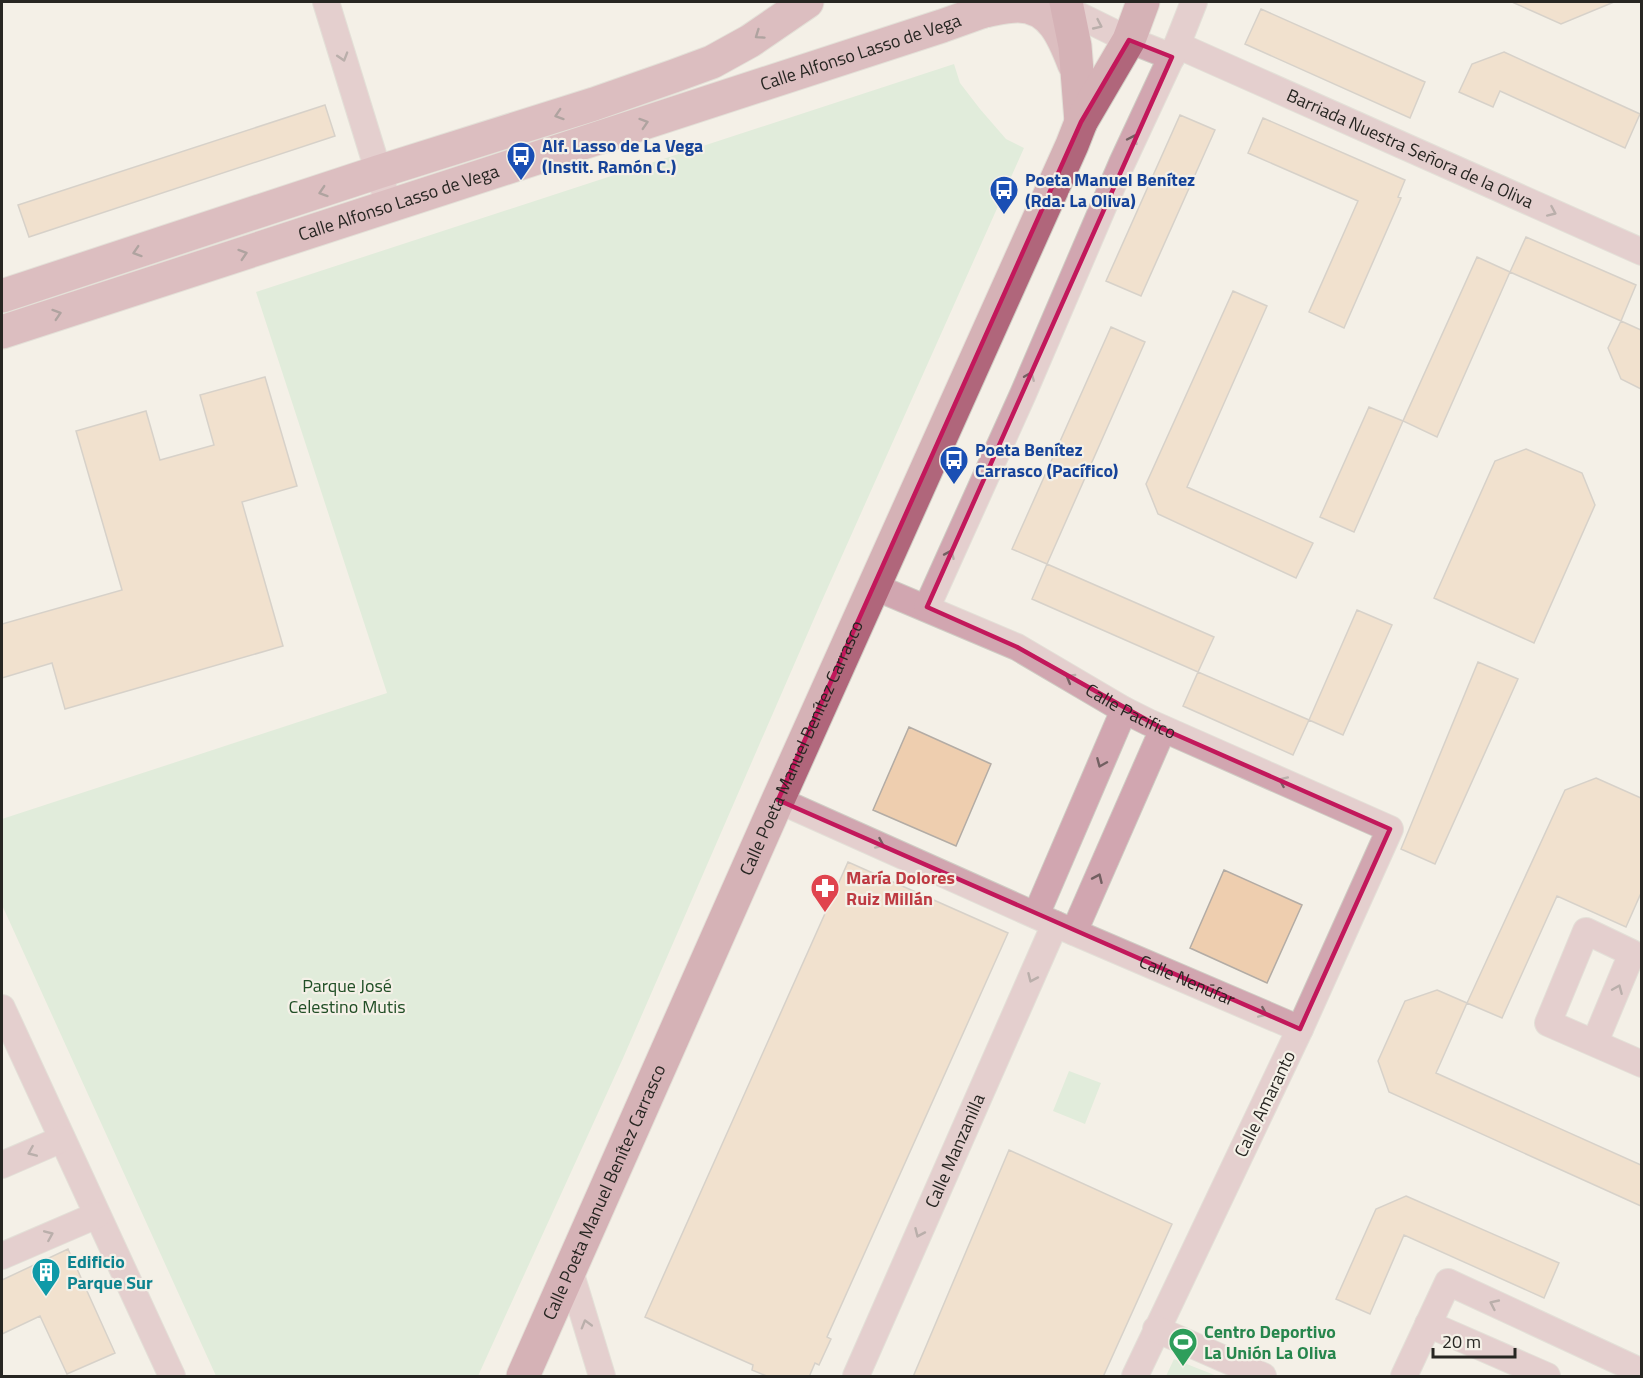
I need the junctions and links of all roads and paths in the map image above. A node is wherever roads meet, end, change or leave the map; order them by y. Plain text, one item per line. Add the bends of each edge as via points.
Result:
1 (326, 2) edge
2 (807, 2) edge
3 (1143, 2) edge
4 (1194, 2) edge
5 (1067, 5) edge
6 (991, 6) edge
7 (1129, 40) junction
8 (1174, 51) junction
9 (1078, 73) junction
10 (1081, 122) junction
11 (378, 172) junction
12 (389, 206) junction
13 (1641, 252) edge
14 (2, 296) edge
15 (2, 332) edge
16 (875, 587) junction
17 (927, 607) junction
18 (1124, 710) junction
19 (1163, 729) junction
20 (778, 800) junction
21 (1390, 829) joint
22 (1055, 924) junction
23 (2, 1008) edge
24 (1300, 1029) junction
25 (1595, 1042) dead end
26 (1641, 1064) edge
27 (62, 1139) junction
28 (2, 1166) edge
29 (97, 1215) junction
30 (2, 1256) edge
31 (570, 1271) junction
32 (1428, 1324) junction
33 (1156, 1329) junction
34 (1628, 1370) edge
35 (172, 1377) edge
36 (523, 1377) edge
37 (602, 1377) edge
38 (856, 1377) edge
39 (1135, 1377) edge
40 (1263, 1377) edge
41 (1404, 1377) edge
42 (1547, 1377) edge

1 -> 11 street
2 -> 11 main road, Calle Alfonso Lasso de Vega via 712,62
3 - 7 main road, Calle Poeta Manuel Benítez Carrasco
4 - 8 street
5 -> 7 street, Barriada Nuestra Señora de la Oliva
5 - 9 main road, Calle Poeta Manuel Benítez Carrasco
6 - 9 main road, Calle Alfonso Lasso de Vega via 1019,6 1041,12 1060,30
12 -> 6 main road, Calle Alfonso Lasso de Vega
7 - 8 street, Barriada Nuestra Señora de la Oliva
7 - 10 main road, Calle Poeta Manuel Benítez Carrasco
8 -> 13 street, Barriada Nuestra Señora de la Oliva
17 -> 8 street
9 - 10 main road, Calle Poeta Manuel Benítez Carrasco
10 - 16 main road, Calle Poeta Manuel Benítez Carrasco
11 - 12 street
11 -> 14 main road, Calle Alfonso Lasso de Vega
15 -> 12 main road, Calle Alfonso Lasso de Vega
16 - 17 street, Calle Pacifico
16 - 20 main road, Calle Poeta Manuel Benítez Carrasco
18 -> 17 street, Calle Pacifico via 1017,647
18 - 19 street, Calle Pacifico
18 -> 22 street, Calle Manzanilla
21 -> 19 street, Calle Pacifico
22 -> 19 street, Calle Manzanilla
20 -> 22 street, Calle Nenúfar
20 - 31 main road, Calle Poeta Manuel Benítez Carrasco
21 - 24 street, Calle Amaranto
22 -> 24 street, Calle Nenúfar
22 -> 38 street, Calle Manzanilla
23 - 27 street
24 - 33 street, Calle Amaranto
25 - 26 street
27 -> 28 street
27 - 29 street
30 -> 29 street
29 - 35 street
31 - 36 main road, Calle Poeta Manuel Benítez Carrasco
37 -> 31 street
34 -> 32 street via 1448,1282
32 - 41 street
32 - 42 street
33 - 39 street, Calle Amaranto
33 - 40 street

